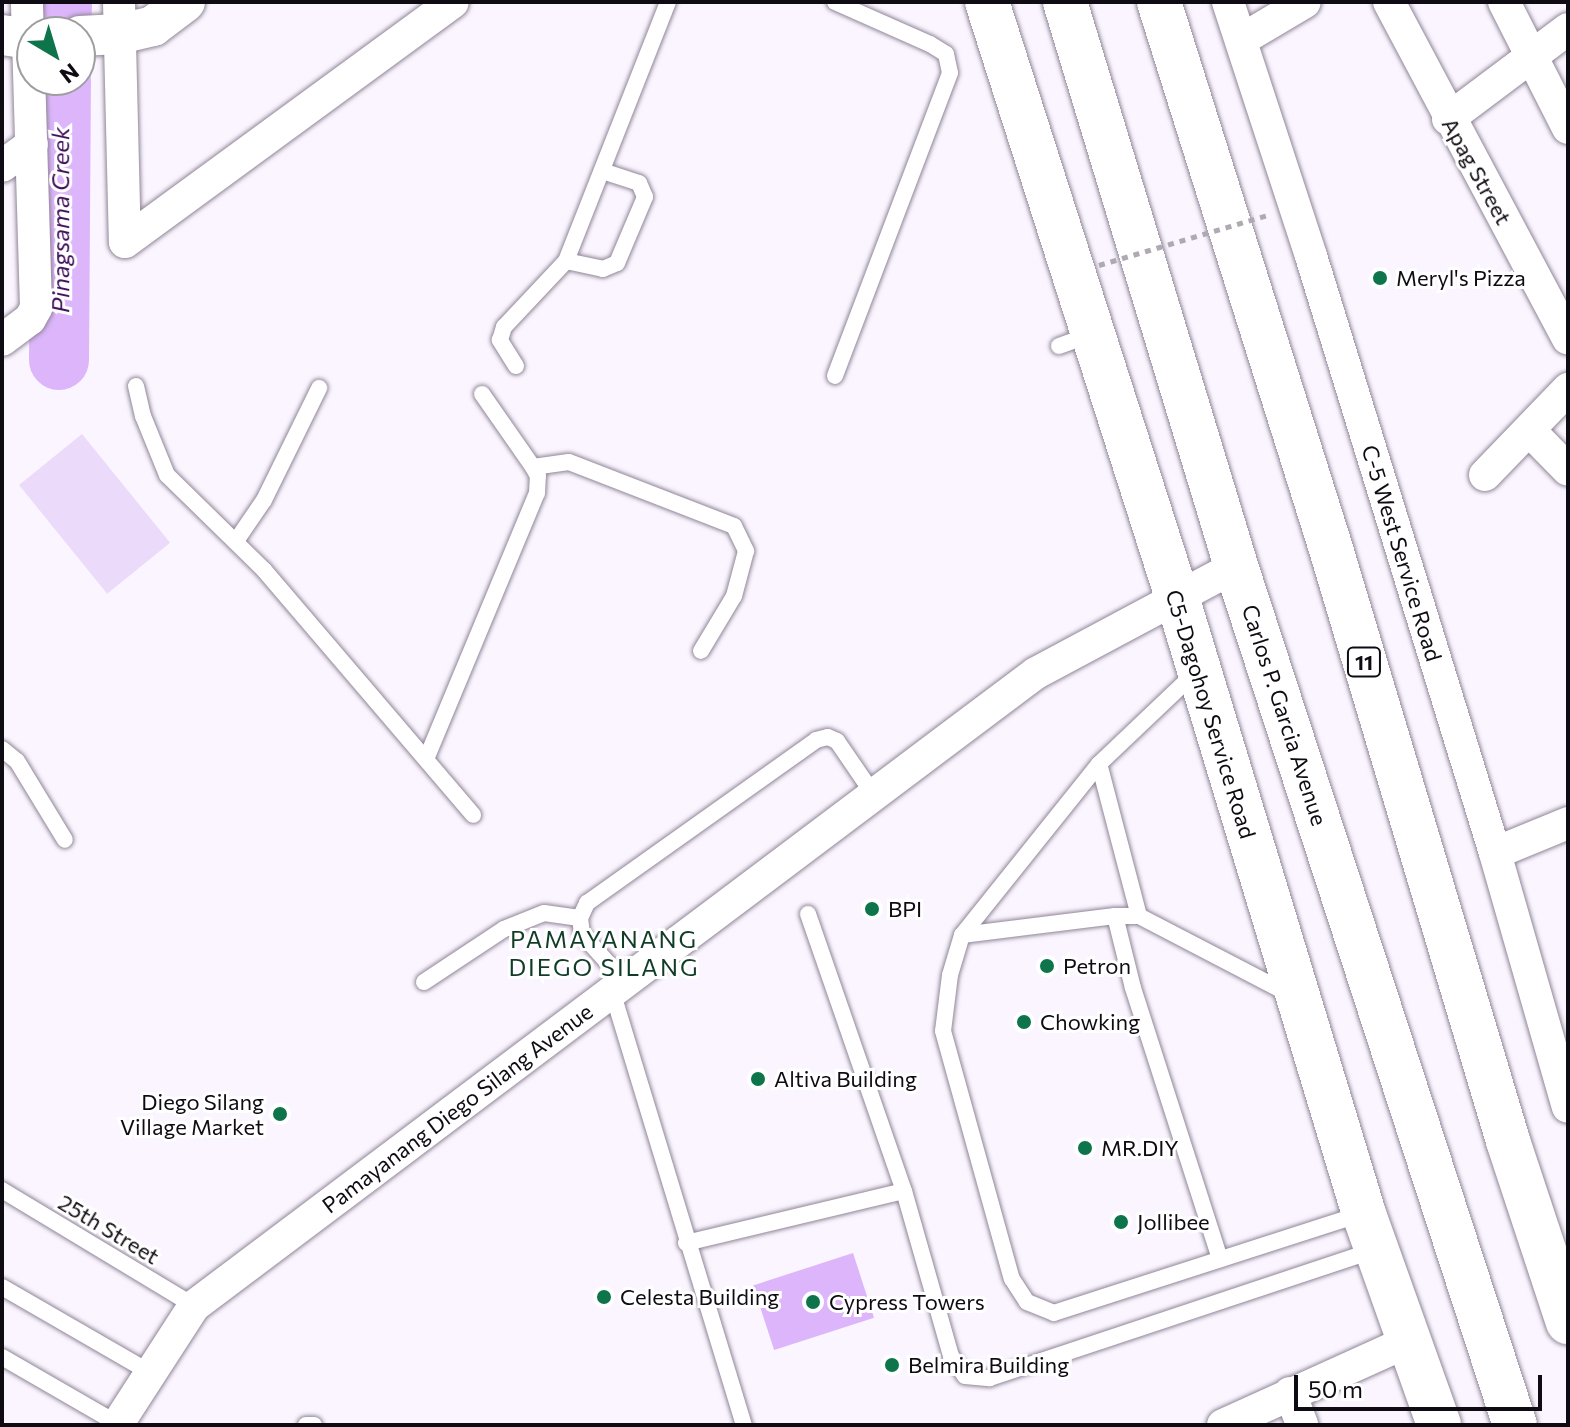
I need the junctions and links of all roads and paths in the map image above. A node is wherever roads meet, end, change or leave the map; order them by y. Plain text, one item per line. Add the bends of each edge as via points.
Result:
1 (185, 2) edge
2 (453, 2) edge
3 (668, 2) edge
4 (835, 2) edge
5 (987, 2) edge
6 (1065, 2) edge
7 (1159, 2) edge
8 (1228, 2) edge
9 (1305, 2) edge
10 (1389, 2) edge
11 (1504, 2) edge
12 (104, 27) edge
13 (1568, 29) edge
14 (1241, 40) junction
15 (1530, 57) junction
16 (29, 96) edge
17 (1448, 119) junction
18 (1568, 128) edge
19 (32, 144) junction
20 (2, 166) edge
21 (602, 171) junction
22 (1271, 214) dead end
23 (566, 261) junction
24 (1099, 265) dead end
25 (1568, 338) edge
26 (2, 340) edge
27 (516, 366) dead end
28 (835, 376) dead end
29 (136, 386) dead end
30 (319, 388) dead end
31 (1568, 389) edge
32 (482, 394) dead end
33 (1530, 431) junction
34 (533, 467) junction
35 (1568, 470) edge
36 (1485, 475) dead end
37 (236, 541) junction
38 (1236, 566) junction
39 (1177, 597) junction
40 (701, 651) dead end
41 (1198, 670) junction
42 (2, 749) edge
43 (427, 757) junction
44 (1099, 764) junction
45 (874, 795) junction
46 (473, 815) dead end
47 (1568, 823) edge
48 (65, 840) dead end
49 (1495, 853) junction
50 (808, 914) dead end
51 (1115, 916) junction
52 (1139, 916) junction
53 (580, 918) junction
54 (962, 935) junction
55 (424, 982) dead end
56 (619, 986) junction
57 (1295, 997) junction
58 (1568, 1107) edge
59 (2, 1190) edge
60 (904, 1191) junction
61 (1370, 1232) junction
62 (686, 1243) junction
63 (1220, 1259) junction
64 (2, 1287) edge
65 (194, 1306) junction
66 (1568, 1322) edge
67 (1407, 1342) junction
68 (2, 1357) edge
69 (149, 1372) junction
70 (1290, 1393) junction
71 (117, 1424) edge
72 (306, 1425) edge
73 (314, 1425) edge
74 (744, 1425) edge
75 (1223, 1425) edge
76 (1302, 1425) edge
77 (1439, 1425) edge
78 (1515, 1425) edge

1 - 12 street via 153,26
2 - 12 street via 125,242
3 - 21 lane
4 - 28 lane via 930,44 946,54 950,73
5 - 39 main road, C5-Dagohoy Service Road via 1075,340
6 - 38 main road, Carlos P. Garcia Avenue
7 - 66 main road, 11
8 - 14 street, C-5 West Service Road
9 - 14 street
10 - 17 street, Apag Street
11 - 15 street
13 - 15 street
14 - 49 street, C-5 West Service Road
15 - 17 street
15 - 18 street
16 - 19 street
17 - 25 street, Apag Street
19 - 20 street
19 - 26 street via 36,308
21 - 23 lane
21 - 23 lane via 639,183 645,197 617,263 603,269
22 - 24 path, bridge
23 - 27 lane via 504,327 500,340
29 - 37 lane via 167,475
30 - 37 lane via 264,500
31 - 33 street
32 - 34 lane
33 - 35 street
33 - 36 street
34 - 40 lane via 569,462 734,526 746,551 734,596
34 - 43 lane via 537,493
37 - 43 lane
38 - 39 street, Pamayanang Diego Silang Avenue
38 - 78 main road, Carlos P. Garcia Avenue
39 - 41 main road, C5-Dagohoy Service Road
39 - 45 street, Pamayanang Diego Silang Avenue via 1036,673
41 - 44 lane
41 - 57 main road, C5-Dagohoy Service Road
42 - 48 lane via 17,761
43 - 46 lane
44 - 52 lane
44 - 54 lane
45 - 53 lane via 837,741 816,740 587,903
45 - 56 street, Pamayanang Diego Silang Avenue
47 - 49 street
49 - 58 street, C-5 West Service Road
50 - 60 lane
51 - 52 lane
51 - 54 lane
51 - 63 lane
52 - 57 lane
53 - 55 lane via 544,913 504,929
53 - 56 lane via 582,934
54 - 63 lane via 950,975 943,1031 1012,1279 1027,1302 1054,1313
56 - 62 lane
56 - 65 street, Pamayanang Diego Silang Avenue
57 - 61 main road, C5-Dagohoy Service Road
59 - 65 lane, 25th Street
60 - 61 lane via 951,1356 965,1376 990,1378
60 - 62 lane
61 - 63 lane
61 - 67 main road, C5-Dagohoy Service Road
62 - 74 lane
64 - 69 lane
65 - 69 street, Pamayanang Diego Silang Avenue
67 - 70 street
67 - 77 main road, C5-Dagohoy Service Road
68 - 71 lane
69 - 71 street, Pamayanang Diego Silang Avenue
70 - 75 street
70 - 76 street
72 - 73 lane

